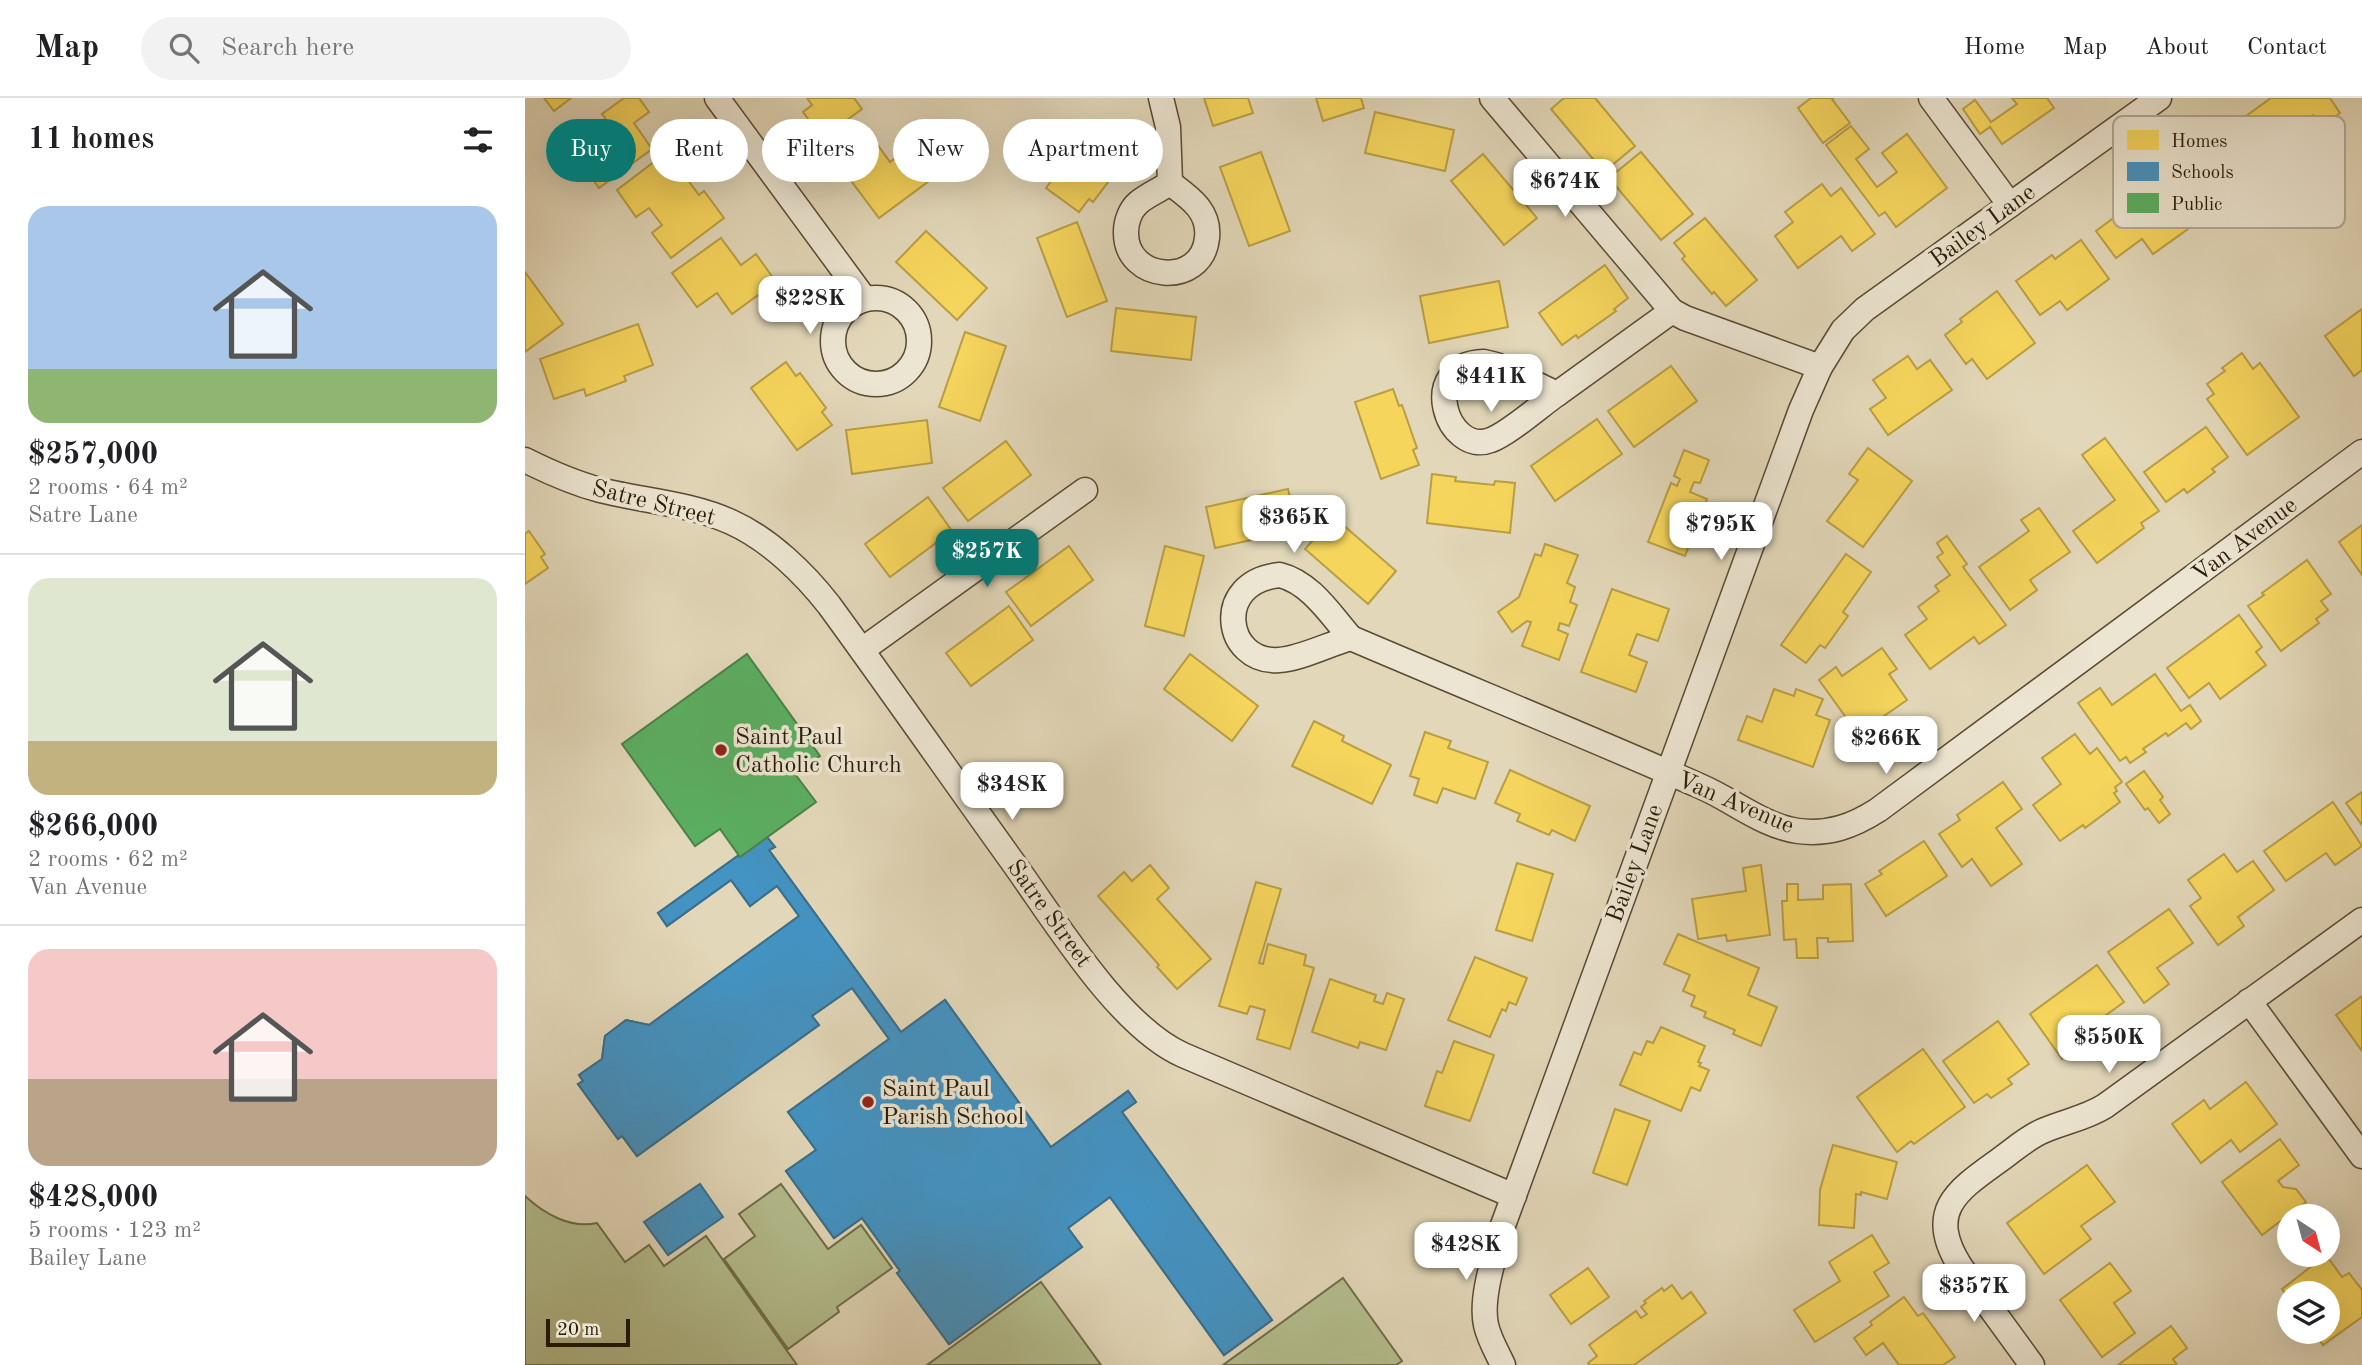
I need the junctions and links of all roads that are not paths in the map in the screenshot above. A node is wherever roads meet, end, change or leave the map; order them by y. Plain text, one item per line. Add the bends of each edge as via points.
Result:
1 (717, 98) edge
2 (1161, 98) edge
3 (1492, 98) edge
4 (1931, 98) edge
5 (2159, 98) edge
6 (2134, 116) edge
7 (2113, 131) edge
8 (1170, 183) dead end
9 (2010, 205) junction
10 (864, 298) dead end
11 (1672, 311) junction
12 (1820, 367) junction
13 (1557, 394) dead end
14 (2362, 452) edge
15 (525, 460) edge
16 (1085, 491) dead end
17 (1351, 638) junction
18 (862, 650) junction
19 (1667, 773) junction
20 (2362, 919) edge
21 (2249, 1001) junction
22 (2362, 1156) edge
23 (1514, 1196) junction
24 (1503, 1365) edge
25 (2032, 1365) edge

1 - 10 street
2 - 8 street via 1168,127
3 - 11 street
4 - 9 street
5 - 6 street, Bailey Lane
7 - 9 street, Bailey Lane
9 - 12 street, Bailey Lane via 1865,309 1843,330
11 - 12 street
11 - 13 street
12 - 19 street, Bailey Lane
14 - 19 street, Van Avenue via 1889,802 1850,826 1814,832 1780,827
15 - 18 street, Satre Street via 599,490 688,508 733,523 804,577
16 - 18 street
17 - 17 street via 1294,578 1265,576 1252,582 1235,605 1233,619 1239,638 1252,653 1265,659 1293,657
17 - 19 street, Van Avenue
18 - 23 street, Satre Street via 1083,959 1138,1024 1178,1053
19 - 23 street, Bailey Lane
20 - 21 street
21 - 22 street
21 - 25 street via 2098,1110 2039,1133 1959,1190 1946,1226 1955,1258
23 - 24 street, Bailey Lane via 1493,1261 1486,1306 1486,1324

